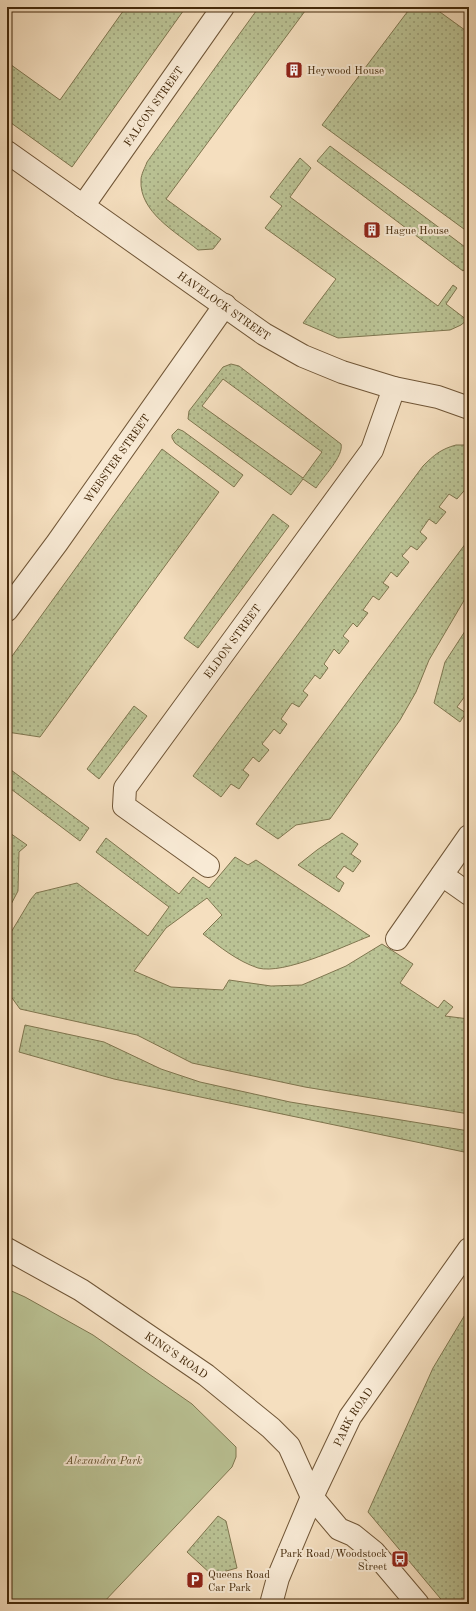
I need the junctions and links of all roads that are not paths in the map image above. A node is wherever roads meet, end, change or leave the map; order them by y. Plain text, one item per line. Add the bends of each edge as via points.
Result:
1 (223, 7) edge
2 (7, 152) edge
3 (83, 206) junction
4 (225, 306) junction
5 (394, 388) junction
6 (468, 405) edge
7 (7, 610) edge
8 (469, 836) edge
9 (208, 866) dead end
10 (442, 875) junction
11 (469, 894) edge
12 (397, 940) dead end
13 (7, 1249) edge
14 (469, 1249) edge
15 (312, 1497) junction
16 (271, 1604) edge
17 (418, 1604) edge

1 - 3 street, FALCON STREET
2 - 3 street, HAVELOCK STREET
3 - 4 street, HAVELOCK STREET
4 - 5 street, HAVELOCK STREET via 264,334 303,356 342,372
4 - 7 street, WEBSTER STREET
5 - 6 street, HAVELOCK STREET
5 - 9 street, ELDON STREET via 372,450 125,788 124,806
8 - 10 street
10 - 11 street
10 - 12 street
13 - 15 street, KING'S ROAD via 81,1290 206,1375 289,1446
14 - 15 street, PARK ROAD via 350,1417
15 - 16 street, PARK ROAD via 278,1578
15 - 17 street, KING'S ROAD via 339,1529 353,1535 374,1552

